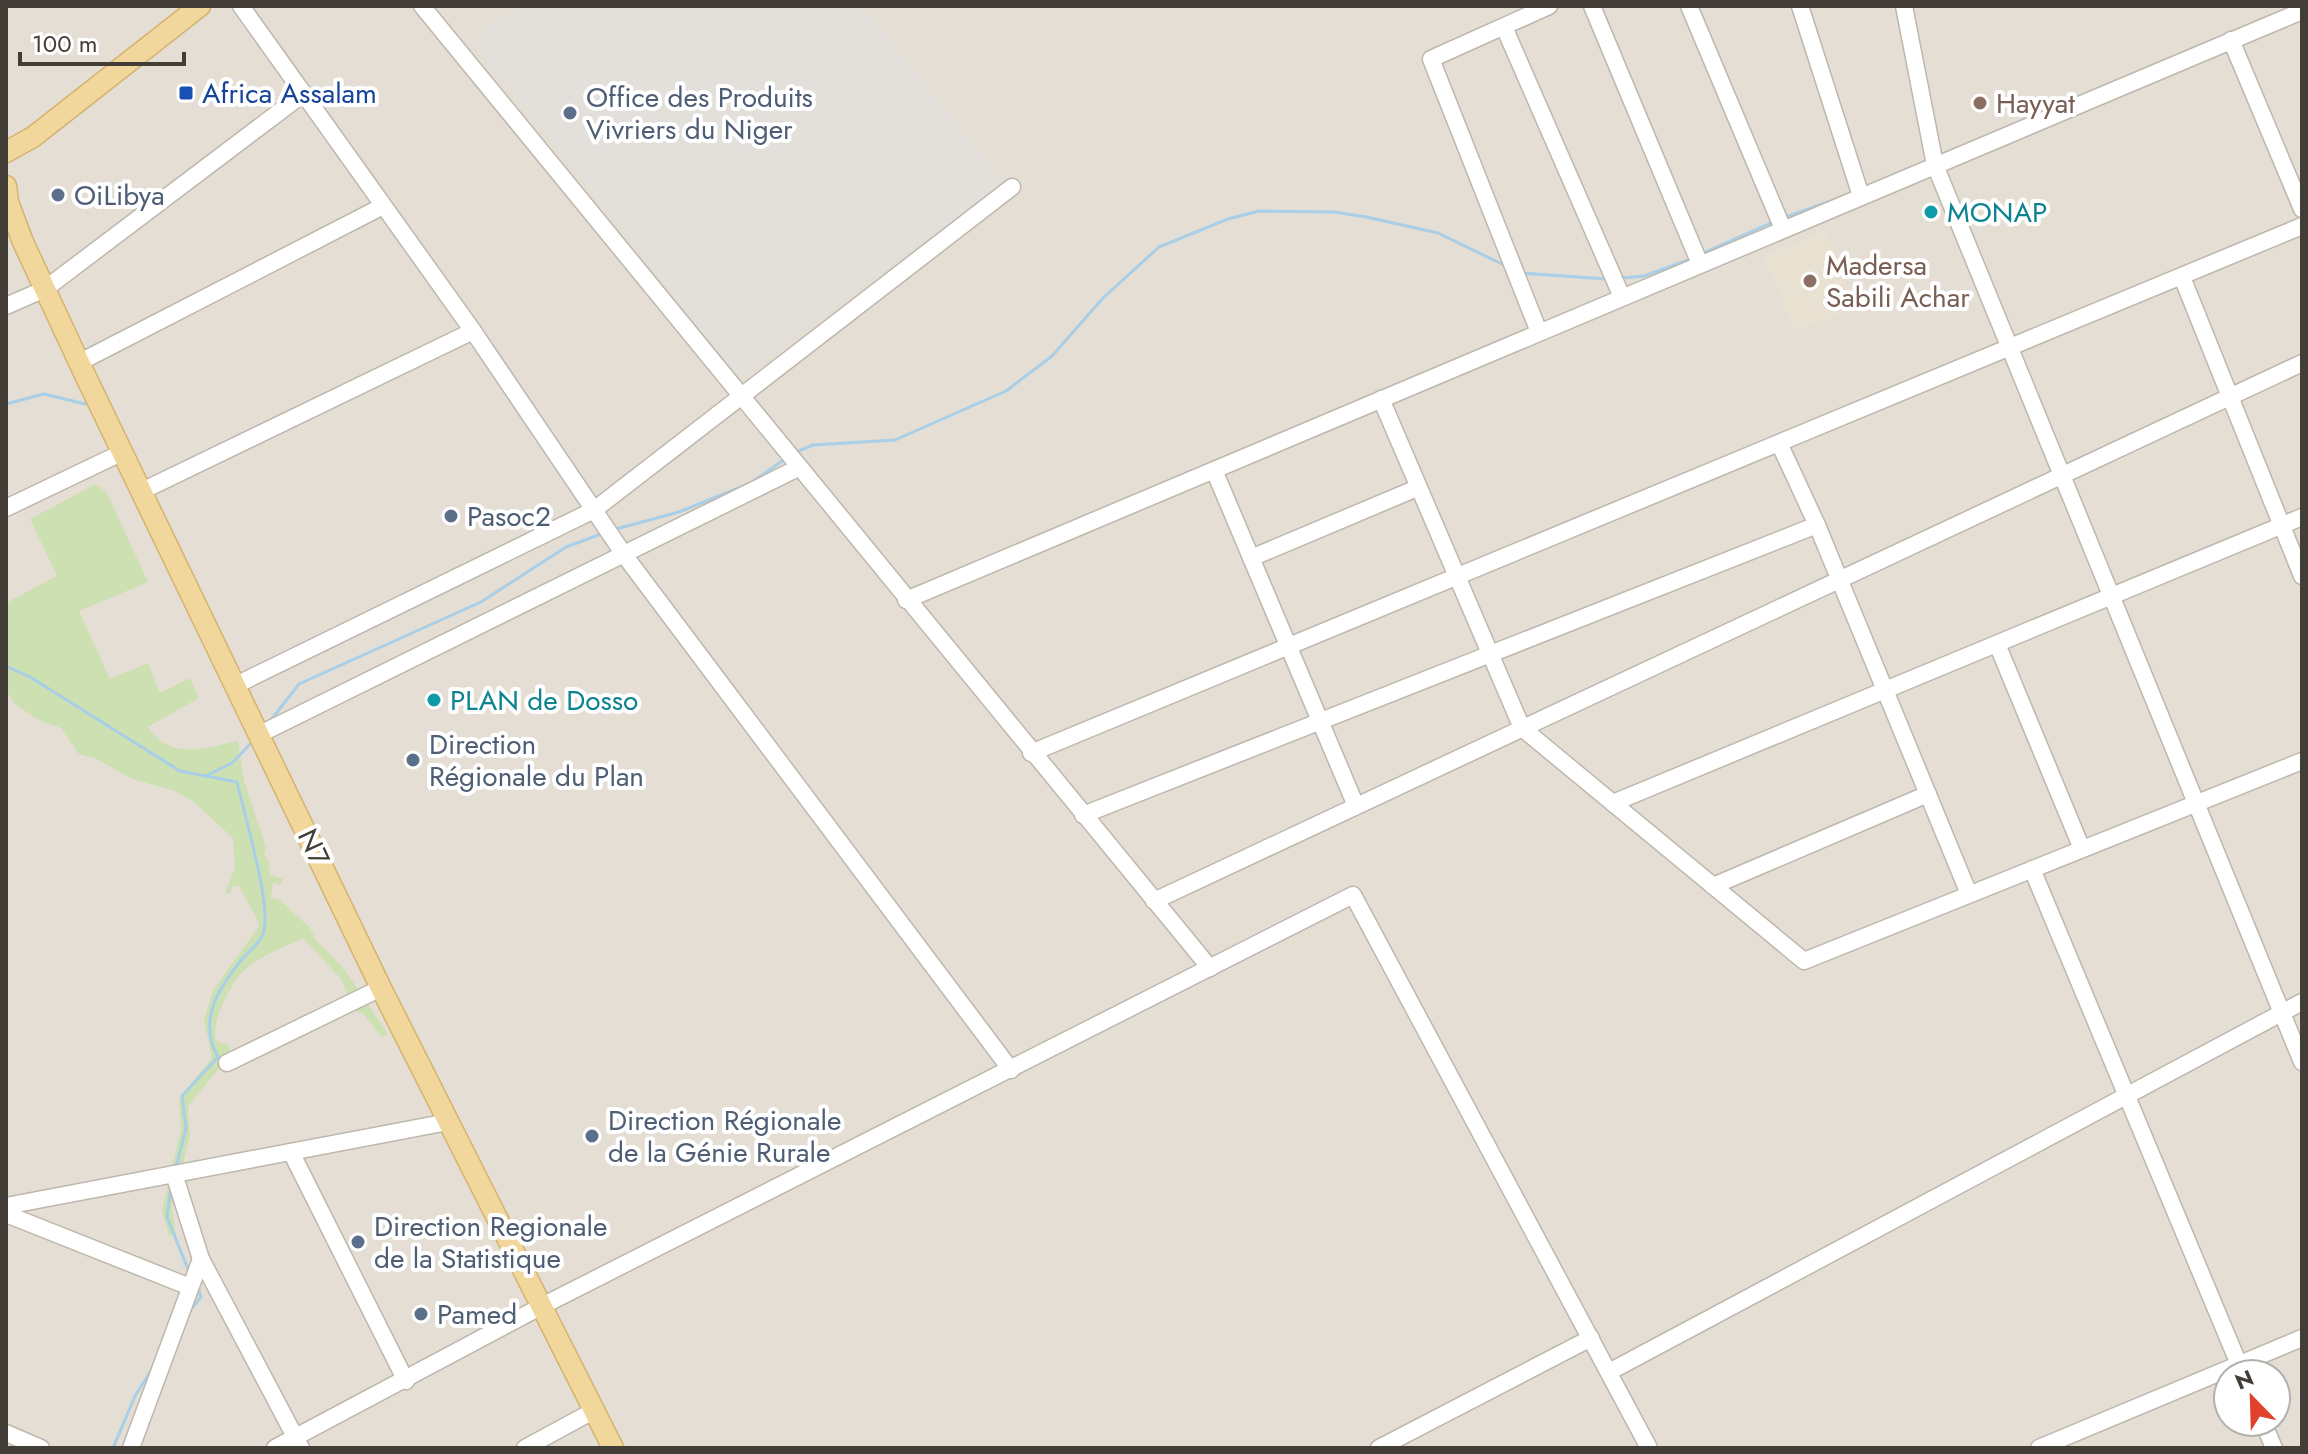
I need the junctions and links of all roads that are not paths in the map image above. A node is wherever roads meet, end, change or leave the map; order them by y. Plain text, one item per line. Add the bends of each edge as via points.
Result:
1 (200, 6) edge
2 (241, 6) edge
3 (422, 6) edge
4 (1549, 6) edge
5 (1592, 6) edge
6 (1689, 6) edge
7 (1800, 6) edge
8 (1904, 6) edge
9 (2302, 11) edge
10 (1504, 27) junction
11 (2231, 40) junction
12 (303, 94) junction
13 (33, 137) junction
14 (6, 152) edge
15 (1935, 165) junction
16 (7, 178) edge
17 (1012, 187) dead end
18 (1861, 196) junction
19 (383, 206) junction
20 (2302, 209) edge
21 (6, 219) edge
22 (2302, 226) edge
23 (1783, 229) junction
24 (23, 242) junction
25 (1700, 264) junction
26 (2182, 277) junction
27 (45, 289) junction
28 (1622, 297) junction
29 (6, 306) edge
30 (473, 331) junction
31 (1539, 332) junction
32 (2010, 348) junction
33 (80, 362) junction
34 (2302, 363) edge
35 (2230, 396) junction
36 (742, 399) junction
37 (1381, 399) junction
38 (1779, 443) junction
39 (123, 452) junction
40 (798, 468) junction
41 (1214, 470) junction
42 (2061, 474) junction
43 (1417, 488) junction
44 (142, 491) junction
45 (6, 508) edge
46 (594, 510) junction
47 (2302, 517) edge
48 (1817, 525) junction
49 (2282, 525) junction
50 (625, 556) junction
51 (1251, 558) junction
52 (2302, 576) edge
53 (1456, 577) junction
54 (1839, 578) junction
55 (2111, 596) junction
56 (906, 600) junction
57 (1997, 644) junction
58 (1288, 646) junction
59 (1490, 654) junction
60 (236, 685) junction
61 (1885, 690) junction
62 (1320, 721) junction
63 (1522, 728) junction
64 (260, 734) junction
65 (1031, 753) junction
66 (2302, 761) edge
67 (1928, 794) junction
68 (1613, 803) junction
69 (2196, 803) junction
70 (1356, 806) junction
71 (1083, 815) junction
72 (2082, 849) junction
73 (2032, 869) junction
74 (1713, 886) junction
75 (1969, 894) junction
76 (1154, 901) junction
77 (1210, 968) junction
78 (381, 988) junction
79 (2302, 1002) edge
80 (2282, 1012) junction
81 (2302, 1062) edge
82 (227, 1063) dead end
83 (1011, 1070) junction
84 (2127, 1095) junction
85 (448, 1122) junction
86 (291, 1152) junction
87 (174, 1174) junction
88 (6, 1206) edge
89 (6, 1214) edge
90 (201, 1259) junction
91 (190, 1287) junction
92 (540, 1307) junction
93 (1591, 1338) junction
94 (2302, 1338) edge
95 (2236, 1358) edge
96 (2263, 1358) edge
97 (1609, 1372) junction
98 (2212, 1380) edge
99 (406, 1381) junction
100 (595, 1410) junction
101 (6, 1433) edge
102 (298, 1443) edge
103 (41, 1448) edge
104 (131, 1448) edge
105 (275, 1448) edge
106 (525, 1448) edge
107 (613, 1448) edge
108 (1379, 1448) edge
109 (1649, 1448) edge
110 (2039, 1448) edge

1 - 13 main road
2 - 12 street
3 - 36 street
4 - 10 street
5 - 25 street
6 - 23 street
7 - 18 street
8 - 15 street
9 - 11 street
10 - 28 street
10 - 31 street via 1431,59
11 - 15 street
11 - 20 street
12 - 19 street
12 - 27 street
13 - 14 main road
13 - 16 main road
15 - 18 street
15 - 32 street
16 - 24 main road via 8,202
17 - 36 street
18 - 23 street
19 - 30 street
19 - 33 street
21 - 24 main road
22 - 26 street
23 - 25 street
24 - 27 main road, N7
25 - 28 street
26 - 32 street
26 - 35 street
27 - 29 street
27 - 33 main road, N7
28 - 31 street
30 - 44 street
30 - 46 street
31 - 37 street
32 - 38 street
32 - 42 street
33 - 39 main road, N7
34 - 35 street
35 - 42 street
35 - 49 street
36 - 40 street
36 - 46 street
37 - 41 street
37 - 43 street
38 - 48 street
38 - 53 street
39 - 44 main road, N7
39 - 45 street
40 - 50 street
40 - 56 street
41 - 51 street
41 - 56 street
42 - 54 street
42 - 55 street
43 - 51 street
43 - 53 street
44 - 60 main road, N7
46 - 50 street
46 - 60 street
47 - 49 street
48 - 54 street
48 - 59 street
49 - 52 street
49 - 55 street
50 - 64 street
50 - 83 street
51 - 58 street
53 - 58 street
53 - 59 street
54 - 61 street
54 - 63 street
55 - 57 street
55 - 69 street
56 - 65 street
57 - 61 street
57 - 72 street
58 - 62 street
58 - 65 street
59 - 62 street
59 - 63 street
60 - 64 main road, N7
61 - 67 street
61 - 68 street
62 - 70 street
62 - 71 street
63 - 68 street
63 - 70 street
64 - 78 main road, N7
65 - 71 street
66 - 69 street
67 - 74 street
67 - 75 street
68 - 74 street
69 - 72 street
69 - 80 street
70 - 76 street
71 - 76 street
72 - 73 street
73 - 75 street
73 - 84 street
74 - 75 street via 1804,961
76 - 77 street
77 - 83 street
77 - 93 street via 1353,895
78 - 82 street
78 - 85 main road, N7
79 - 80 street
80 - 81 street
80 - 84 street
83 - 92 street
84 - 95 street
84 - 97 street
85 - 86 street
85 - 92 main road, N7
86 - 87 street
86 - 99 street
87 - 88 street
87 - 90 street
89 - 91 street
90 - 91 street
90 - 102 street
91 - 104 street
92 - 99 street
92 - 100 main road, N7
93 - 97 street
93 - 108 street
94 - 96 street
97 - 109 street
98 - 110 street
99 - 102 street
100 - 106 street
100 - 107 main road, N7
101 - 103 street
102 - 105 street

